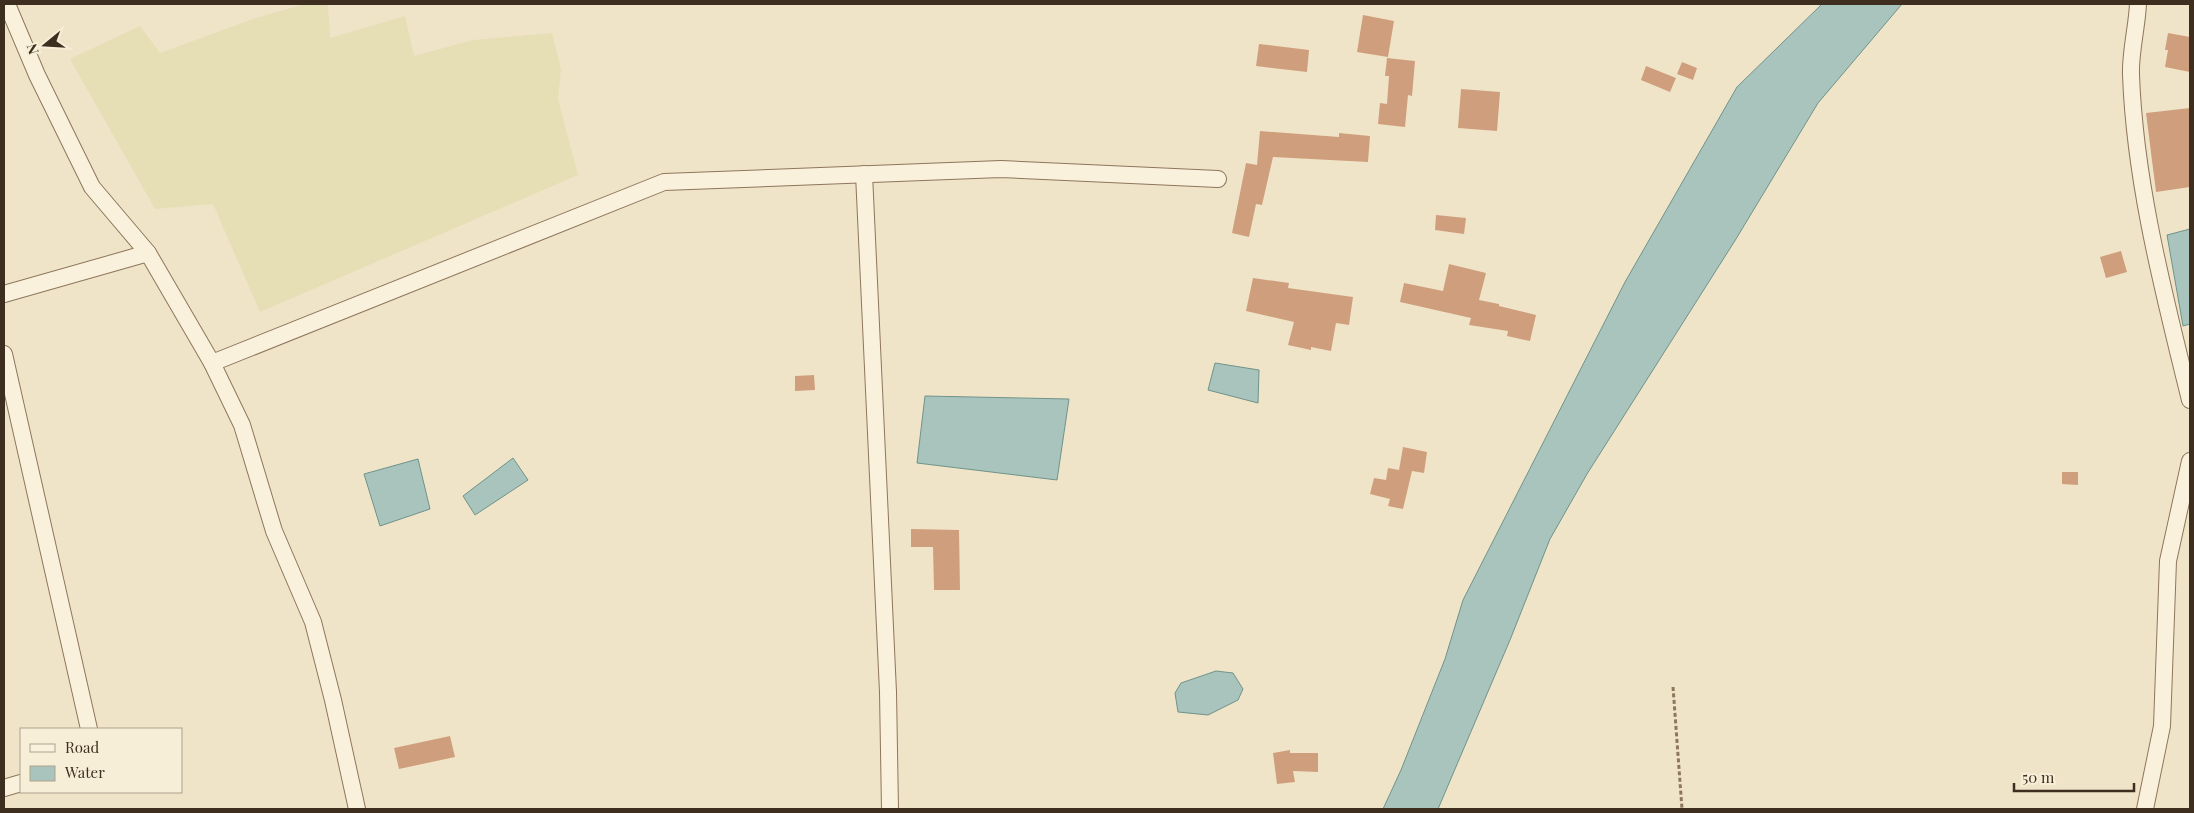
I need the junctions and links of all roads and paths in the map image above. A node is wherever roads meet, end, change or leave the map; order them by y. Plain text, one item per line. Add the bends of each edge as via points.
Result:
1 (7, 4) edge
2 (2138, 4) edge
3 (864, 174) junction
4 (1218, 179) dead end
5 (148, 253) junction
6 (4, 294) edge
7 (4, 354) edge
8 (212, 363) junction
9 (2190, 400) edge
10 (2190, 461) edge
11 (1673, 687) dead end
12 (89, 728) edge
13 (20, 783) edge
14 (4, 788) edge
15 (357, 809) edge
16 (890, 809) edge
17 (1682, 809) edge
18 (2145, 809) edge

1 - 5 street via 37,75 92,187
2 - 9 street via 2131,74 2141,173 2163,291
3 - 4 street via 1001,169
3 - 8 street via 664,182
3 - 16 street via 888,692
5 - 6 street
5 - 8 street
7 - 12 street
8 - 15 street via 242,425 274,531 313,622
10 - 18 street via 2168,561 2162,726
11 - 17 path
13 - 14 street

